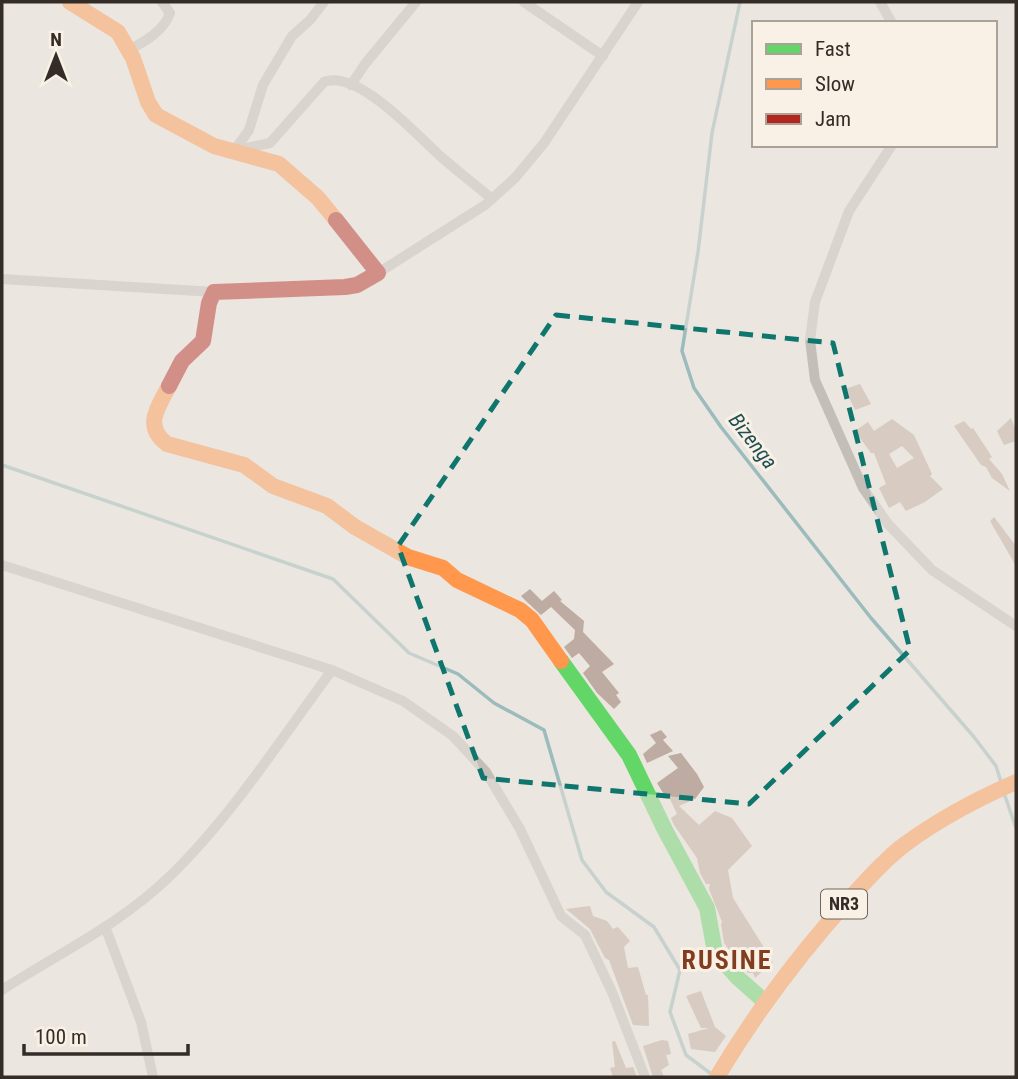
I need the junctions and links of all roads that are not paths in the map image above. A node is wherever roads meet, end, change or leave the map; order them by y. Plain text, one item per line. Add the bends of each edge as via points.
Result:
1 (70, 2) edge
2 (162, 2) edge
3 (324, 2) edge
4 (416, 2) edge
5 (524, 2) edge
6 (638, 2) edge
7 (880, 2) edge
8 (891, 21) edge
9 (128, 50) junction
10 (603, 56) junction
11 (351, 85) junction
12 (891, 147) edge
13 (234, 151) junction
14 (492, 200) junction
15 (378, 273) junction
16 (2, 279) edge
17 (214, 292) junction
18 (2, 565) edge
19 (1014, 623) edge
20 (332, 670) junction
21 (1016, 782) edge
22 (106, 929) junction
23 (2, 989) edge
24 (764, 1001) junction
25 (717, 1076) edge
26 (153, 1077) edge
27 (645, 1077) edge

1 - 9 main road via 118,32
2 - 9 street via 170,13 167,22
3 - 13 street via 292,36 263,85 249,130
4 - 11 street
5 - 10 street
6 - 10 street
7 - 8 street
9 - 13 main road via 156,115 214,146
10 - 14 street via 544,142
11 - 13 street via 333,79 324,82 270,142
11 - 14 street via 398,116
12 - 19 street via 849,211 816,302 810,340 815,380 863,488 888,524 932,570
13 - 15 main road via 279,164 318,198
14 - 15 street
15 - 17 main road via 345,287
16 - 17 street
17 - 24 main road via 203,341 182,361 155,413 154,429 159,438 244,465 273,486 327,506 408,557 443,568 532,620 638,772 708,908 715,952
18 - 20 street
20 - 22 street via 211,832 169,877
20 - 27 street via 403,701 453,736 486,772 520,829 561,916 585,935 596,953
21 - 24 main road, NR3 via 971,801 887,859 816,933
22 - 23 street
22 - 26 street via 141,1022
24 - 25 main road, NR3

